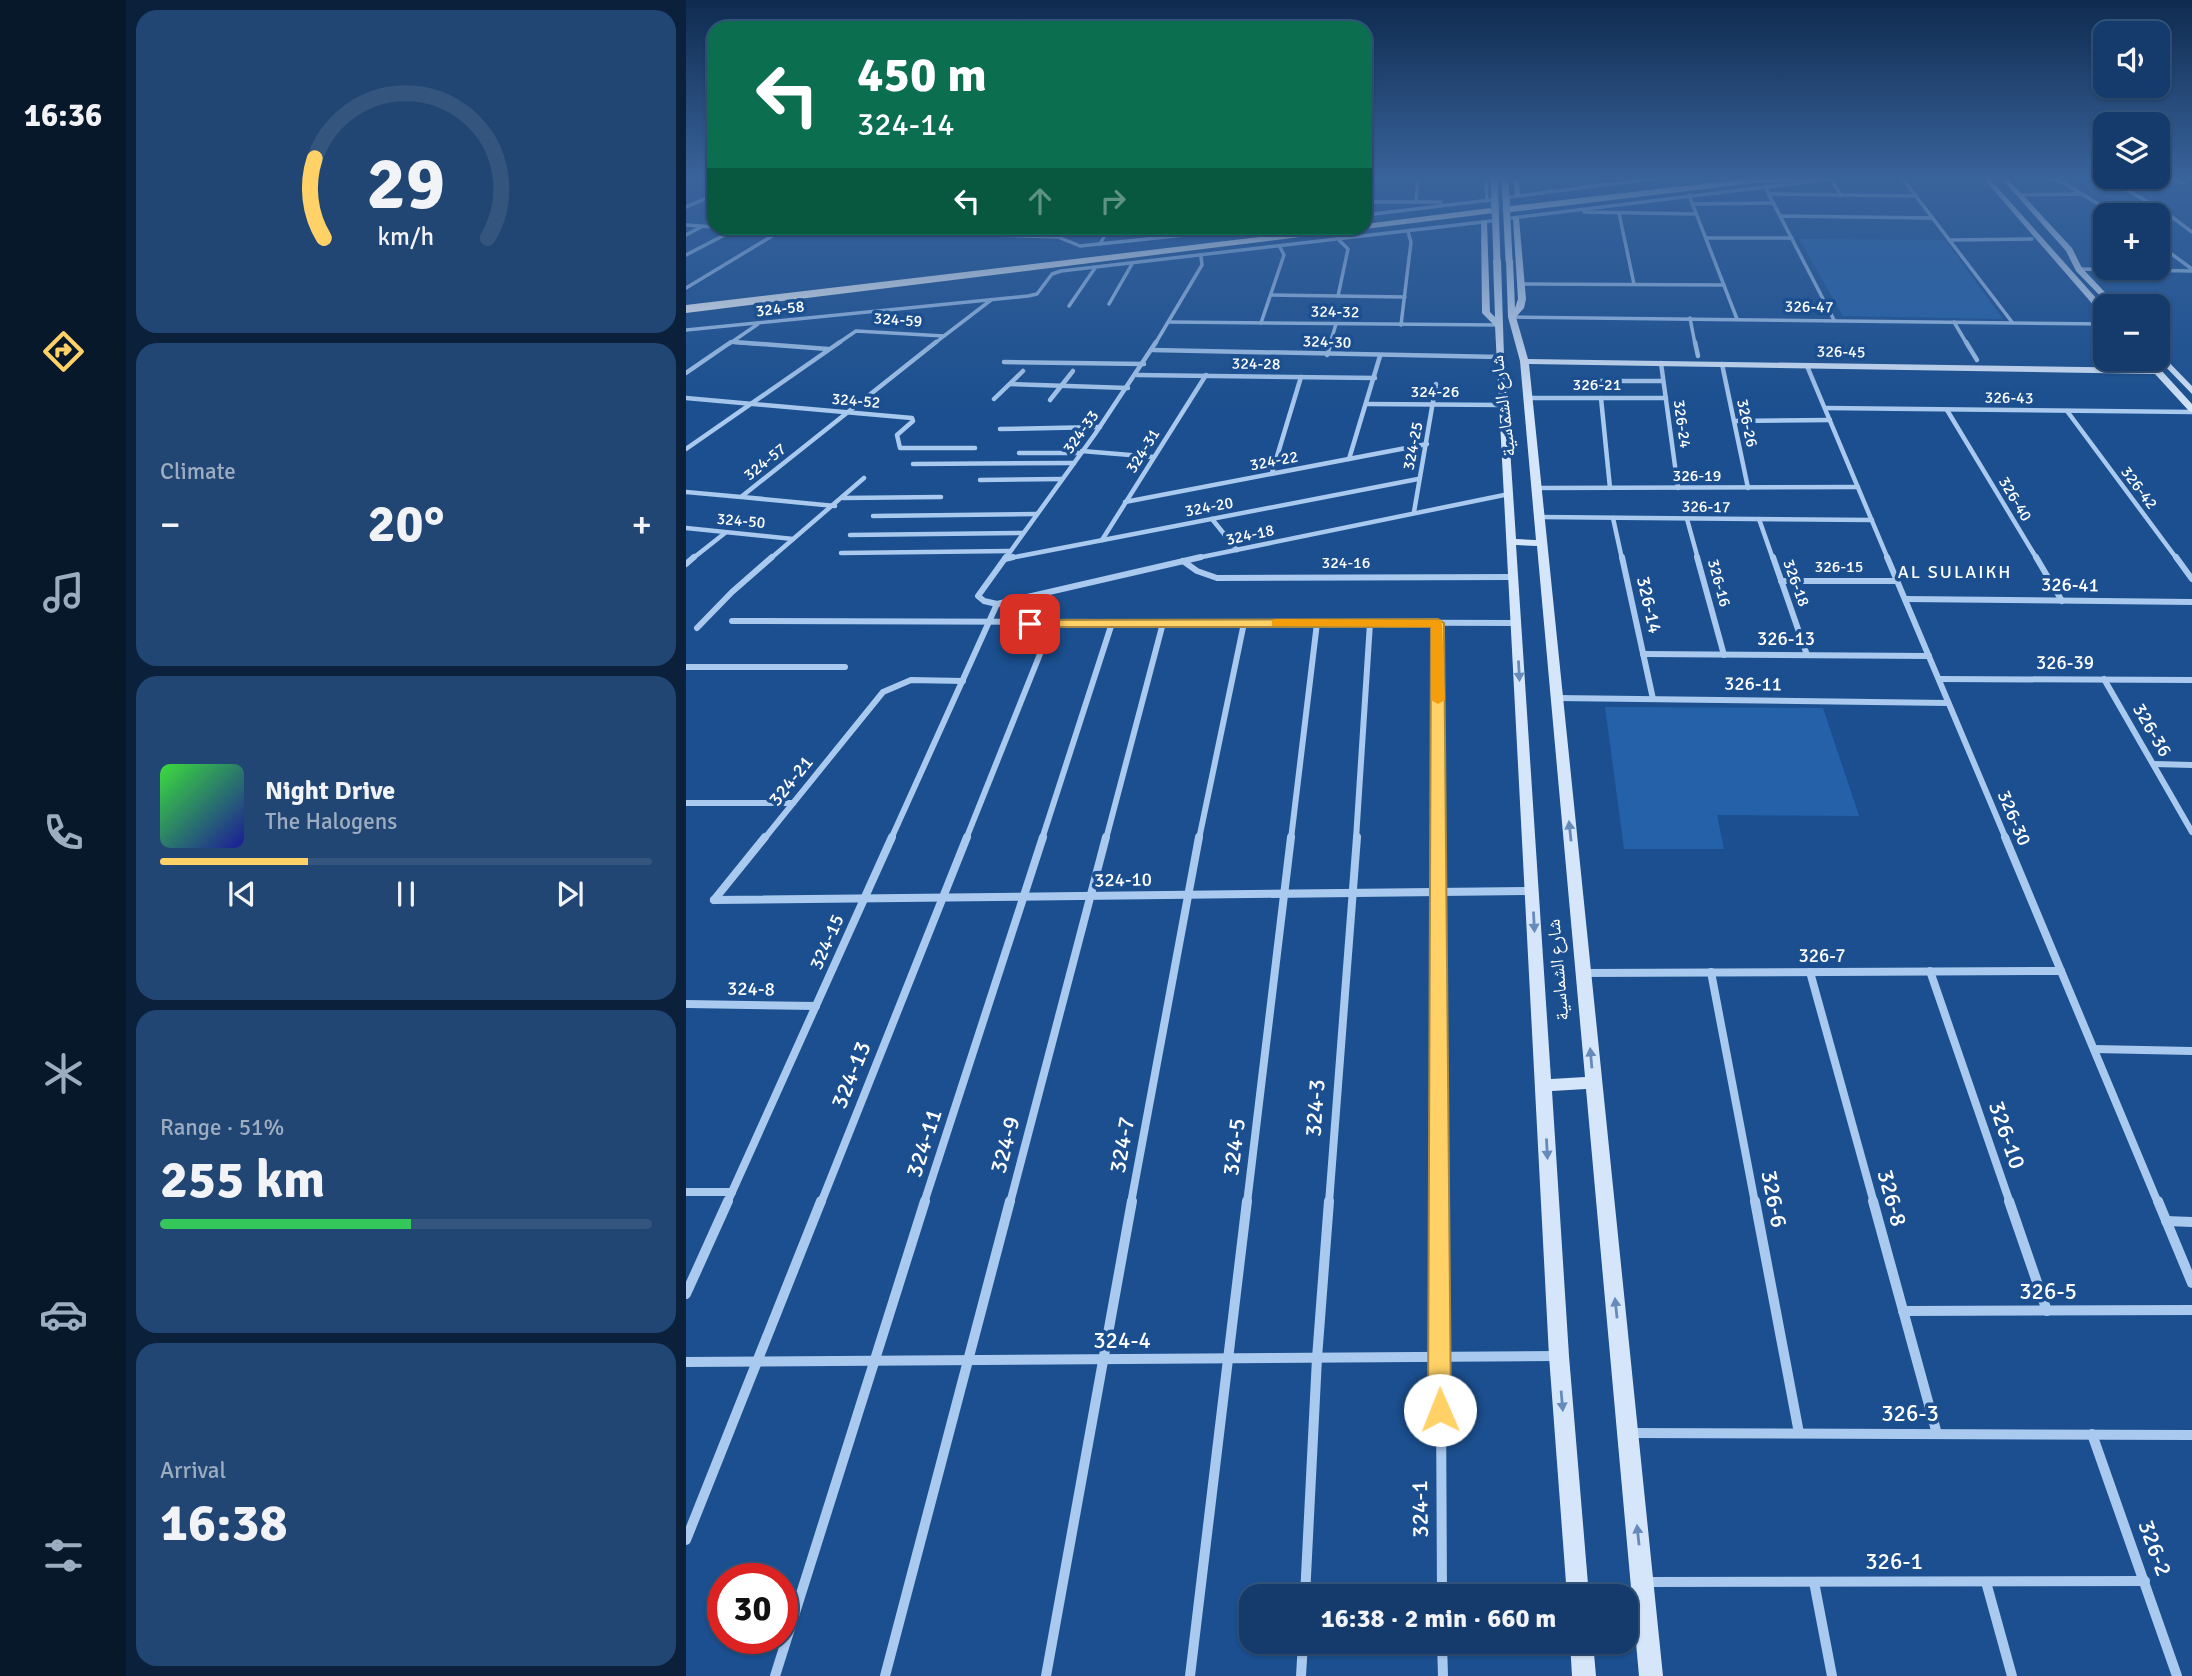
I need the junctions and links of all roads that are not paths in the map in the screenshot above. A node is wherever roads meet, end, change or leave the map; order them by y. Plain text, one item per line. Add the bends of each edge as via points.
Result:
1 (739, 256) edge
2 (1030, 256) edge
3 (1124, 256) edge
4 (1206, 256) edge
5 (1284, 256) edge
6 (1346, 256) edge
7 (1409, 256) edge
8 (1487, 256) edge
9 (1503, 256) edge
10 (1503, 256) edge
11 (1517, 256) edge
12 (1628, 256) edge
13 (1713, 256) edge
14 (1801, 256) edge
15 (1961, 256) edge
16 (2052, 256) edge
17 (2055, 256) edge
18 (2067, 256) edge
19 (2072, 256) edge
20 (2175, 256) edge
21 (1200, 257) junction
22 (1503, 260) junction
23 (2183, 262) junction
24 (2192, 262) edge
25 (1132, 264) junction
26 (1094, 268) junction
27 (2066, 269) junction
28 (2079, 269) junction
29 (2192, 270) edge
30 (1520, 284) junction
31 (1634, 285) junction
32 (1724, 285) junction
33 (686, 288) edge
34 (2102, 294) edge
35 (1271, 295) junction
36 (1338, 296) junction
37 (1405, 297) junction
38 (2093, 299) edge
39 (686, 300) edge
40 (991, 300) junction
41 (1109, 304) dead end
42 (1069, 306) dead end
43 (686, 309) edge
44 (1690, 318) junction
45 (1737, 319) junction
46 (1834, 320) junction
47 (1505, 321) junction
48 (1954, 321) junction
49 (1170, 322) junction
50 (2012, 322) junction
51 (760, 323) junction
52 (1261, 323) junction
53 (1336, 324) junction
54 (2093, 324) edge
55 (1401, 325) junction
56 (686, 330) edge
57 (944, 336) junction
58 (731, 342) junction
59 (829, 349) junction
60 (1153, 350) junction
61 (1327, 355) junction
62 (1380, 356) junction
63 (1698, 356) junction
64 (1500, 357) junction
65 (1524, 357) junction
66 (1977, 360) junction
67 (1004, 362) dead end
68 (2093, 362) edge
69 (1661, 363) junction
70 (1722, 364) junction
71 (686, 365) edge
72 (1143, 365) junction
73 (696, 366) junction
74 (1807, 366) junction
75 (2170, 367) edge
76 (2093, 370) edge
77 (1023, 371) dead end
78 (1073, 371) dead end
79 (2158, 371) edge
80 (686, 373) edge
81 (1137, 374) junction
82 (1206, 376) junction
83 (1301, 377) junction
84 (1375, 378) junction
85 (1598, 381) dead end
86 (1663, 381) junction
87 (1010, 384) junction
88 (1436, 384) dead end
89 (1062, 386) junction
90 (1128, 388) junction
91 (2192, 391) edge
92 (686, 398) edge
93 (1528, 398) junction
94 (1601, 398) junction
95 (1667, 398) junction
96 (994, 399) dead end
97 (1050, 400) dead end
98 (751, 404) junction
99 (1367, 404) junction
100 (1433, 405) junction
101 (1503, 405) junction
102 (1825, 408) junction
103 (1947, 410) junction
104 (2067, 411) junction
105 (2192, 411) edge
106 (848, 412) junction
107 (1734, 421) junction
108 (1830, 421) junction
109 (1100, 427) junction
110 (1000, 429) dead end
111 (1427, 444) junction
112 (975, 448) dead end
113 (686, 449) edge
114 (1081, 452) junction
115 (1019, 453) dead end
116 (1154, 457) junction
117 (1349, 459) junction
118 (1074, 463) junction
119 (913, 464) dead end
120 (1272, 473) junction
121 (864, 478) dead end
122 (1062, 479) junction
123 (1418, 479) junction
124 (980, 480) dead end
125 (1858, 487) junction
126 (1536, 488) junction
127 (1610, 488) junction
128 (1678, 488) junction
129 (1748, 488) junction
130 (686, 492) edge
131 (1508, 494) junction
132 (741, 497) junction
133 (842, 498) junction
134 (941, 498) dead end
135 (1125, 502) junction
136 (835, 506) junction
137 (1414, 512) junction
138 (1037, 514) junction
139 (873, 516) dead end
140 (1539, 517) junction
141 (1613, 518) junction
142 (1212, 519) junction
143 (1687, 519) junction
144 (1759, 519) junction
145 (1872, 520) junction
146 (686, 528) edge
147 (725, 532) junction
148 (1023, 533) junction
149 (850, 535) dead end
150 (793, 539) junction
151 (1101, 540) junction
152 (1511, 542) junction
153 (1542, 543) junction
154 (1237, 550) junction
155 (1010, 551) junction
156 (841, 553) dead end
157 (1005, 559) junction
158 (1183, 562) junction
159 (686, 564) edge
160 (1513, 577) junction
161 (2192, 579) edge
162 (1781, 581) junction
163 (1898, 581) junction
164 (1905, 599) junction
165 (2062, 601) junction
166 (2192, 602) edge
167 (997, 604) junction
168 (732, 621) dead end
169 (1112, 623) junction
170 (1163, 623) junction
171 (1244, 623) junction
172 (1317, 623) junction
173 (1370, 623) junction
174 (1438, 623) junction
175 (1516, 623) junction
176 (988, 624) junction
177 (1052, 624) junction
178 (698, 628) dead end
179 (1643, 654) junction
180 (1724, 654) junction
181 (1807, 655) junction
182 (1929, 656) junction
183 (686, 667) edge
184 (845, 667) dead end
185 (1939, 679) junction
186 (2104, 679) junction
187 (2192, 680) edge
188 (962, 681) junction
189 (1557, 698) junction
190 (1653, 699) junction
191 (1948, 703) junction
192 (2154, 764) junction
193 (2192, 765) edge
194 (686, 803) edge
195 (793, 803) junction
196 (2192, 832) edge
197 (1532, 891) junction
198 (1438, 892) junction
199 (1353, 893) junction
200 (1283, 894) junction
201 (1187, 895) junction
202 (1089, 896) junction
203 (1026, 897) junction
204 (942, 898) junction
205 (864, 899) junction
206 (714, 901) joint
207 (1930, 971) junction
208 (2061, 971) junction
209 (1711, 972) junction
210 (1810, 972) junction
211 (1583, 973) junction
212 (686, 1004) edge
213 (816, 1006) junction
214 (2094, 1049) junction
215 (2192, 1051) edge
216 (1594, 1083) junction
217 (1543, 1085) junction
218 (686, 1192) edge
219 (732, 1192) junction
220 (2166, 1221) junction
221 (2192, 1222) edge
222 (2192, 1283) edge
223 (686, 1294) edge
224 (2192, 1310) edge
225 (1903, 1311) junction
226 (2047, 1311) junction
227 (1559, 1356) junction
228 (1439, 1357) junction
229 (1317, 1358) junction
230 (1102, 1359) junction
231 (1228, 1359) junction
232 (969, 1360) junction
233 (873, 1361) junction
234 (686, 1362) edge
235 (756, 1362) junction
236 (1628, 1433) junction
237 (1799, 1433) junction
238 (1937, 1434) junction
239 (2092, 1434) junction
240 (2192, 1435) edge
241 (686, 1540) edge
242 (1986, 1581) junction
243 (2145, 1581) junction
244 (1642, 1582) junction
245 (1814, 1582) junction
246 (1306, 1584) edge
247 (1442, 1584) edge
248 (1577, 1584) edge
249 (1302, 1654) edge
250 (1442, 1654) edge
251 (1582, 1654) edge
252 (775, 1676) edge
253 (885, 1676) edge
254 (1046, 1676) edge
255 (1191, 1676) edge
256 (1301, 1676) edge
257 (1443, 1676) edge
258 (1584, 1676) edge
259 (1651, 1676) edge
260 (1832, 1676) edge
261 (2012, 1676) edge
262 (2177, 1676) edge

1 - 33 street
2 - 39 highway
3 - 43 highway
4 - 21 street, 324-58
5 - 35 street
6 - 36 street
7 - 37 street
8 - 47 street via 1485,310 1490,319
9 - 22 street, bridge
10 - 22 street, bridge
11 - 30 street
12 - 31 street
13 - 32 street
14 - 46 street
15 - 50 street
16 - 27 street
17 - 27 street
18 - 28 street
19 - 28 street
20 - 23 street
21 - 25 street, 324-58
21 - 49 street, 324-33 via 1202,265
22 - 47 street, شارع الشماسية
23 - 24 street
23 - 29 street
25 - 26 street, 324-58
25 - 41 street
26 - 40 street, 324-58 via 1052,274 1037,294
26 - 42 street
27 - 38 street
28 - 29 street
28 - 34 street
30 - 31 street
30 - 47 street via 1521,303
31 - 32 street
32 - 45 street
35 - 36 street
35 - 52 street
36 - 37 street
37 - 55 street
40 - 51 street, 324-58
40 - 57 street
44 - 45 street, 326-47
44 - 47 street, 326-47
44 - 63 street
45 - 46 street, 326-47
46 - 48 street, 326-47
47 - 55 street, 324-32
47 - 64 street, شارع الشماسية
47 - 65 street, شارع الشماسية
48 - 50 street, 326-47
48 - 66 street
49 - 52 street, 324-32
49 - 60 street, 324-33
50 - 54 street, 326-47
51 - 56 street, 324-58
51 - 58 street
52 - 53 street, 324-32
53 - 55 street, 324-32
53 - 61 street
57 - 59 street, 324-59 via 856,331
57 - 106 street, 324-59
58 - 59 street
58 - 73 street
59 - 98 street, 324-59
60 - 61 street, 324-30
60 - 72 street, 324-33
61 - 62 street, 324-30
62 - 64 street, 324-30
62 - 84 street
63 - 65 street, 326-45
63 - 66 street, 326-45
64 - 101 street, شارع الشماسية
65 - 69 street, 326-45
65 - 93 street, شارع الشماسية
66 - 68 street, 326-45
67 - 72 street
69 - 70 street, 326-45
69 - 86 street, 326-24
70 - 74 street, 326-45
70 - 107 street, 326-26
71 - 73 street
72 - 81 street, 324-33
73 - 80 street
74 - 76 street, 326-45
74 - 102 street, 326-30
75 - 91 street
77 - 87 street
78 - 89 street
79 - 105 street
81 - 82 street, 324-28
81 - 90 street, 324-33
82 - 83 street, 324-28
82 - 116 street, 324-31
83 - 84 street, 324-28
83 - 120 street
84 - 99 street
85 - 86 street
86 - 95 street, 326-24
87 - 89 street
87 - 96 street
88 - 100 street, 324-25
89 - 90 street
89 - 97 street
90 - 109 street, 324-33
92 - 98 street, 324-52
93 - 94 street, 326-21
93 - 126 street, شارع الشماسية
94 - 95 street, 326-21
94 - 127 street
95 - 128 street, 326-24
98 - 106 street, 324-52
98 - 113 street
99 - 100 street, 324-26
99 - 117 street
100 - 101 street, 324-26
100 - 111 street, 324-25
101 - 131 street, شارع الشماسية
102 - 103 street, 326-43
102 - 108 street, 326-30
103 - 104 street, 326-43
103 - 165 street, 326-40
104 - 105 street, 326-43
104 - 161 street, 326-42
106 - 112 street, 324-52 via 912,418 897,435 900,447
106 - 132 street, 324-57
107 - 108 street
107 - 129 street, 326-26
108 - 125 street, 326-30
109 - 110 street
109 - 114 street, 324-33
111 - 117 street, 324-22
111 - 123 street, 324-25
114 - 115 street
114 - 116 street
114 - 118 street, 324-33
116 - 135 street, 324-31
117 - 120 street, 324-22
118 - 119 street
118 - 122 street, 324-33
120 - 135 street, 324-22
121 - 133 street
122 - 124 street
122 - 138 street, 324-33
123 - 137 street, 324-25
123 - 142 street, 324-20
125 - 129 street, 326-19
125 - 145 street, 326-30
126 - 127 street, 326-19
126 - 140 street, شارع الشماسية
127 - 128 street, 326-19
128 - 129 street, 326-19
130 - 132 street, 324-57
131 - 137 street, 324-18
131 - 152 street, شارع الشماسية
132 - 136 street
133 - 134 street
133 - 136 street
135 - 151 street, 324-31
136 - 150 street
137 - 154 street, 324-18
138 - 139 street
138 - 148 street, 324-33
140 - 141 street, 326-17
140 - 153 street, شارع الشماسية
141 - 143 street, 326-17
141 - 179 street, 326-14
142 - 151 street, 324-20
142 - 154 street
143 - 144 street, 326-17
143 - 180 street, 326-16
144 - 145 street, 326-17
144 - 162 street, 326-18
145 - 163 street, 326-30
146 - 147 street, 324-50
147 - 150 street, 324-50
147 - 159 street
148 - 149 street
148 - 155 street, 324-33
150 - 178 street
151 - 157 street, 324-20
152 - 153 street
152 - 160 street, شارع الشماسية
153 - 189 street, شارع الشماسية
154 - 158 street, 324-18
155 - 156 street
155 - 157 street, 324-33
157 - 167 street, 324-33 via 978,596
158 - 160 street, 324-16 via 1217,578
158 - 167 street, 324-18
160 - 175 street, شارع الشماسية
162 - 163 street, 326-15
162 - 181 street, 326-18
163 - 164 street, 326-30
164 - 165 street, 326-41
164 - 182 street, 326-30
165 - 166 street, 326-41
167 - 176 street, 324-15
168 - 176 street
169 - 170 street
169 - 177 street
169 - 203 street, 324-11
170 - 171 street
170 - 202 street, 324-9
171 - 172 street
171 - 201 street, 324-7
172 - 173 street
172 - 200 street, 324-5
173 - 174 street
173 - 199 street, 324-3
174 - 175 street
174 - 198 street, 324-1
175 -> 197 street, شارع الشماسية
176 - 177 street
176 - 188 street, 324-15
177 - 204 street, 324-13
179 - 180 street, 326-13
179 - 190 street, 326-14
180 - 181 street, 326-13
181 - 182 street, 326-13
182 - 185 street, 326-30
183 - 184 street
185 - 186 street, 326-39
185 - 191 street, 326-30
186 - 187 street, 326-39
186 - 192 street, 326-36
188 - 195 street, 324-21 via 909,679 893,683
188 - 205 street, 324-15
189 - 190 street, 326-11
211 -> 189 street, شارع الشماسية
190 - 191 street, 326-11
191 - 208 street, 326-30
192 - 193 street
192 - 196 street, 326-36
194 - 195 street
195 - 206 street, 324-21
197 - 198 street, 324-10
197 -> 217 street, شارع الشماسية
198 - 199 street, 324-10
198 - 228 street, 324-1
199 - 200 street, 324-10
199 - 229 street, 324-3
200 - 201 street, 324-10
200 - 231 street, 324-5
201 - 202 street, 324-10
201 - 230 street, 324-7
202 - 203 street, 324-10
202 - 232 street, 324-9
203 - 204 street, 324-10
203 - 233 street, 324-11
204 - 205 street, 324-10
204 - 235 street, 324-13
205 - 206 street, 324-10
205 - 213 street, 324-15
207 - 208 street, 326-7
207 - 210 street, 326-7
207 - 226 street, 326-10
208 - 214 street, 326-30
209 - 210 street, 326-7
209 - 211 street, 326-7
209 - 237 street, 326-6
210 - 225 street, 326-8
216 -> 211 street, شارع الشماسية
212 - 213 street, 324-8
213 - 219 street, 324-15
214 - 215 street
214 - 220 street, 326-30
216 - 217 street
236 -> 216 street, شارع الشماسية
217 -> 227 street, شارع الشماسية
218 - 219 street
219 - 223 street, 324-15
220 - 221 street
220 - 222 street, 326-30
224 - 226 street, 326-5
225 - 226 street, 326-5
225 - 238 street, 326-8
227 - 228 street, 324-4
227 -> 248 street, شارع الشماسية
228 - 229 street, 324-4
228 - 247 street, 324-1
229 - 231 street, 324-4
229 - 246 street, 324-3
230 - 231 street, 324-4
230 - 232 street, 324-4
230 - 254 street, 324-7
231 - 255 street, 324-5
232 - 233 street, 324-4
232 - 253 street, 324-9
233 - 235 street, 324-4
233 - 252 street, 324-11
234 - 235 street, 324-4
235 - 241 street, 324-13
236 - 237 street, 326-3
244 -> 236 street, شارع الشماسية
237 - 238 street, 326-3
238 - 239 street, 326-3
239 - 240 street, 326-3
239 - 243 street, 326-2
242 - 243 street, 326-1
242 - 245 street, 326-1
242 - 261 street
243 - 262 street, 326-2
244 - 245 street, 326-1
244 - 259 street, شارع الشماسية
245 - 260 street
249 - 256 street
250 - 257 street
251 - 258 street

